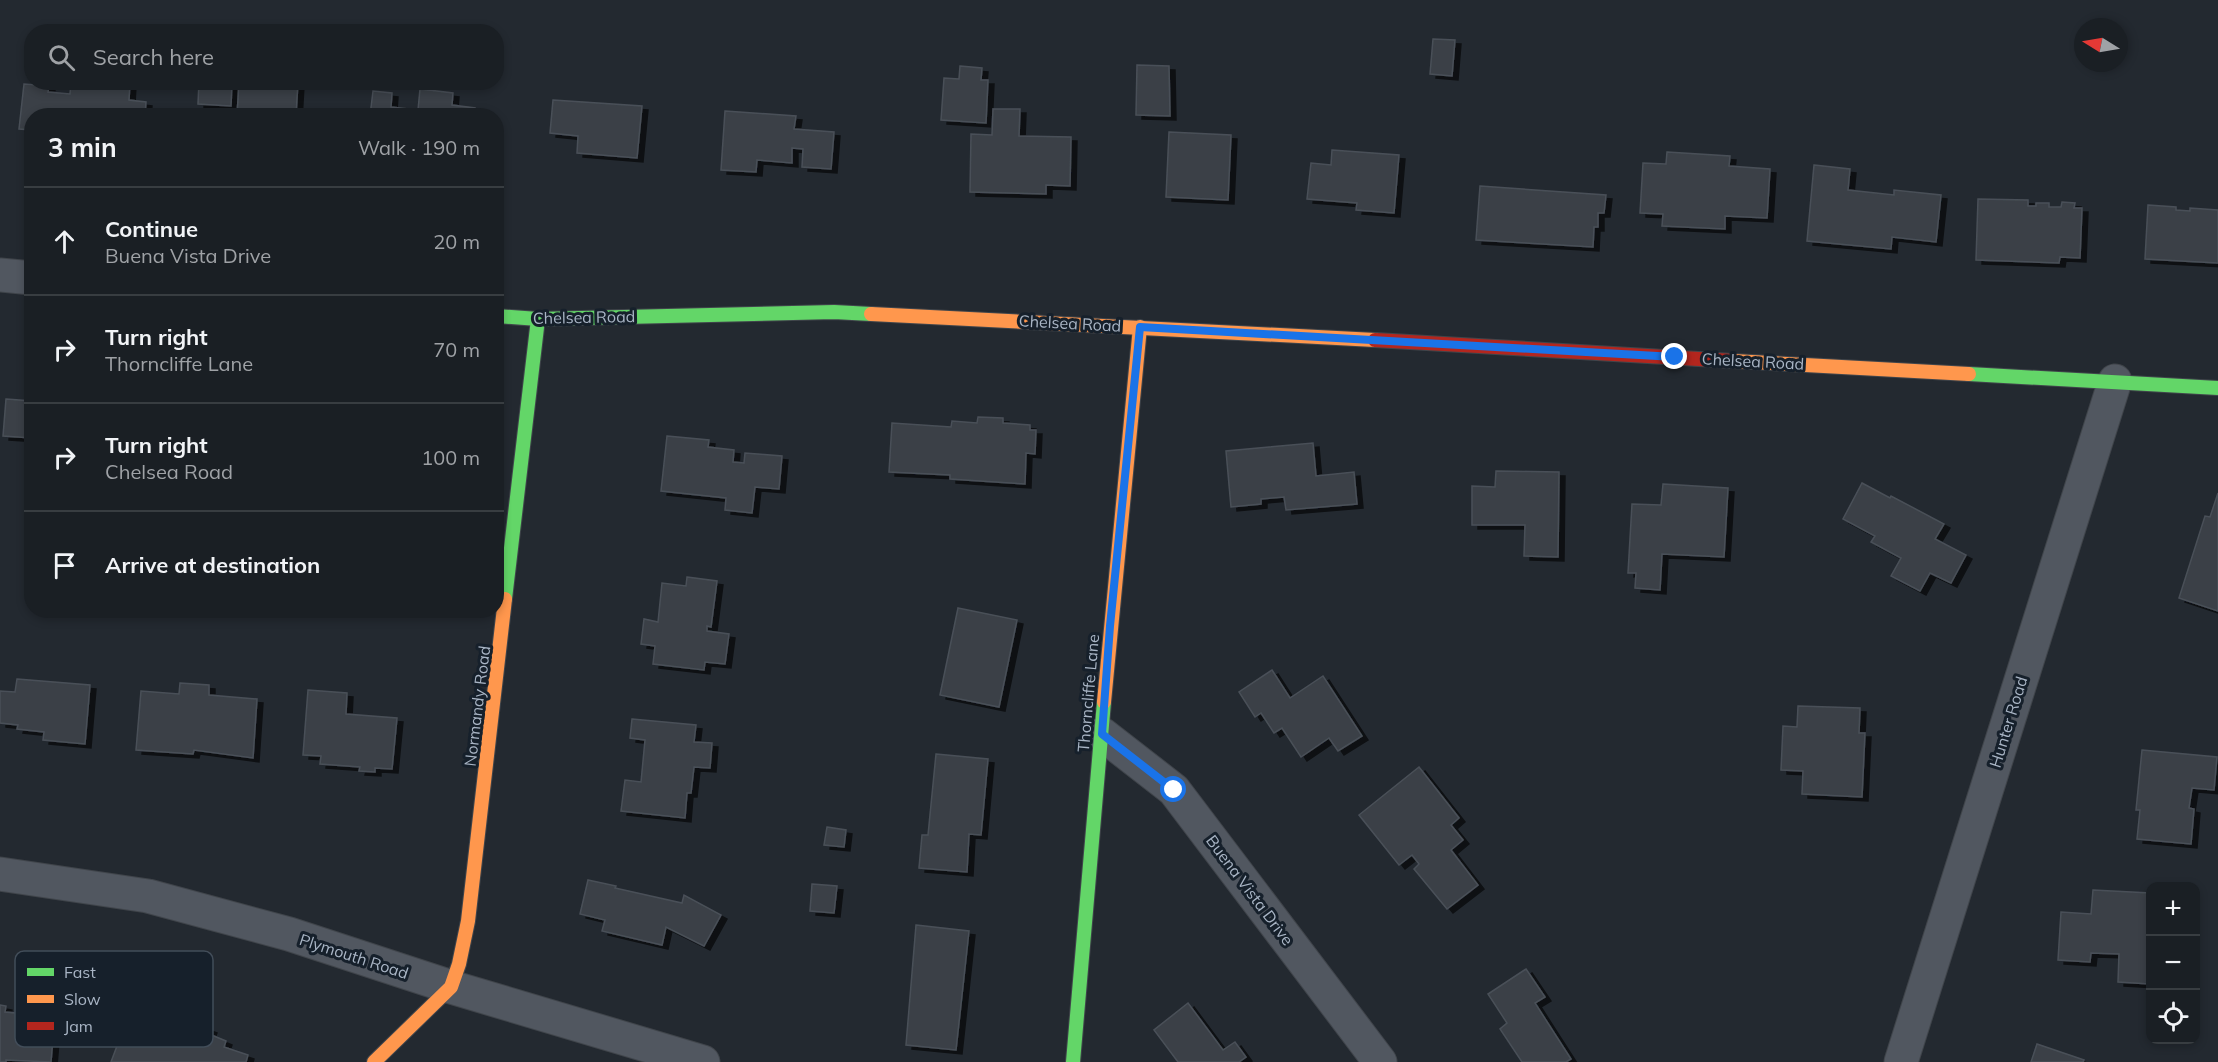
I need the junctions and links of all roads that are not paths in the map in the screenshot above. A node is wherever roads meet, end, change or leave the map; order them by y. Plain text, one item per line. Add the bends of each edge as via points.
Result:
1 (0, 275) edge
2 (24, 277) edge
3 (504, 317) edge
4 (538, 319) junction
5 (1140, 327) junction
6 (2115, 381) junction
7 (2218, 388) edge
8 (504, 611) edge
9 (503, 618) edge
10 (1102, 734) junction
11 (0, 874) edge
12 (451, 987) junction
13 (374, 1062) edge
14 (703, 1062) edge
15 (1073, 1062) edge
16 (1380, 1062) edge
17 (1901, 1062) edge

1 - 2 street
3 - 4 street, Chelsea Road
4 - 5 street, Chelsea Road via 834,312
4 - 8 street, Normandy Road
5 - 6 street, Chelsea Road
5 - 10 street, Thorncliffe Lane
6 - 7 street, Chelsea Road
6 - 17 street, Hunter Road
9 - 12 street, Normandy Road via 468,921
10 - 15 street, Thorncliffe Lane
10 - 16 street, Buena Vista Drive via 1174,790
11 - 12 street, Plymouth Road via 148,896 289,934
12 - 13 street, Normandy Road
12 - 14 street, Plymouth Road

